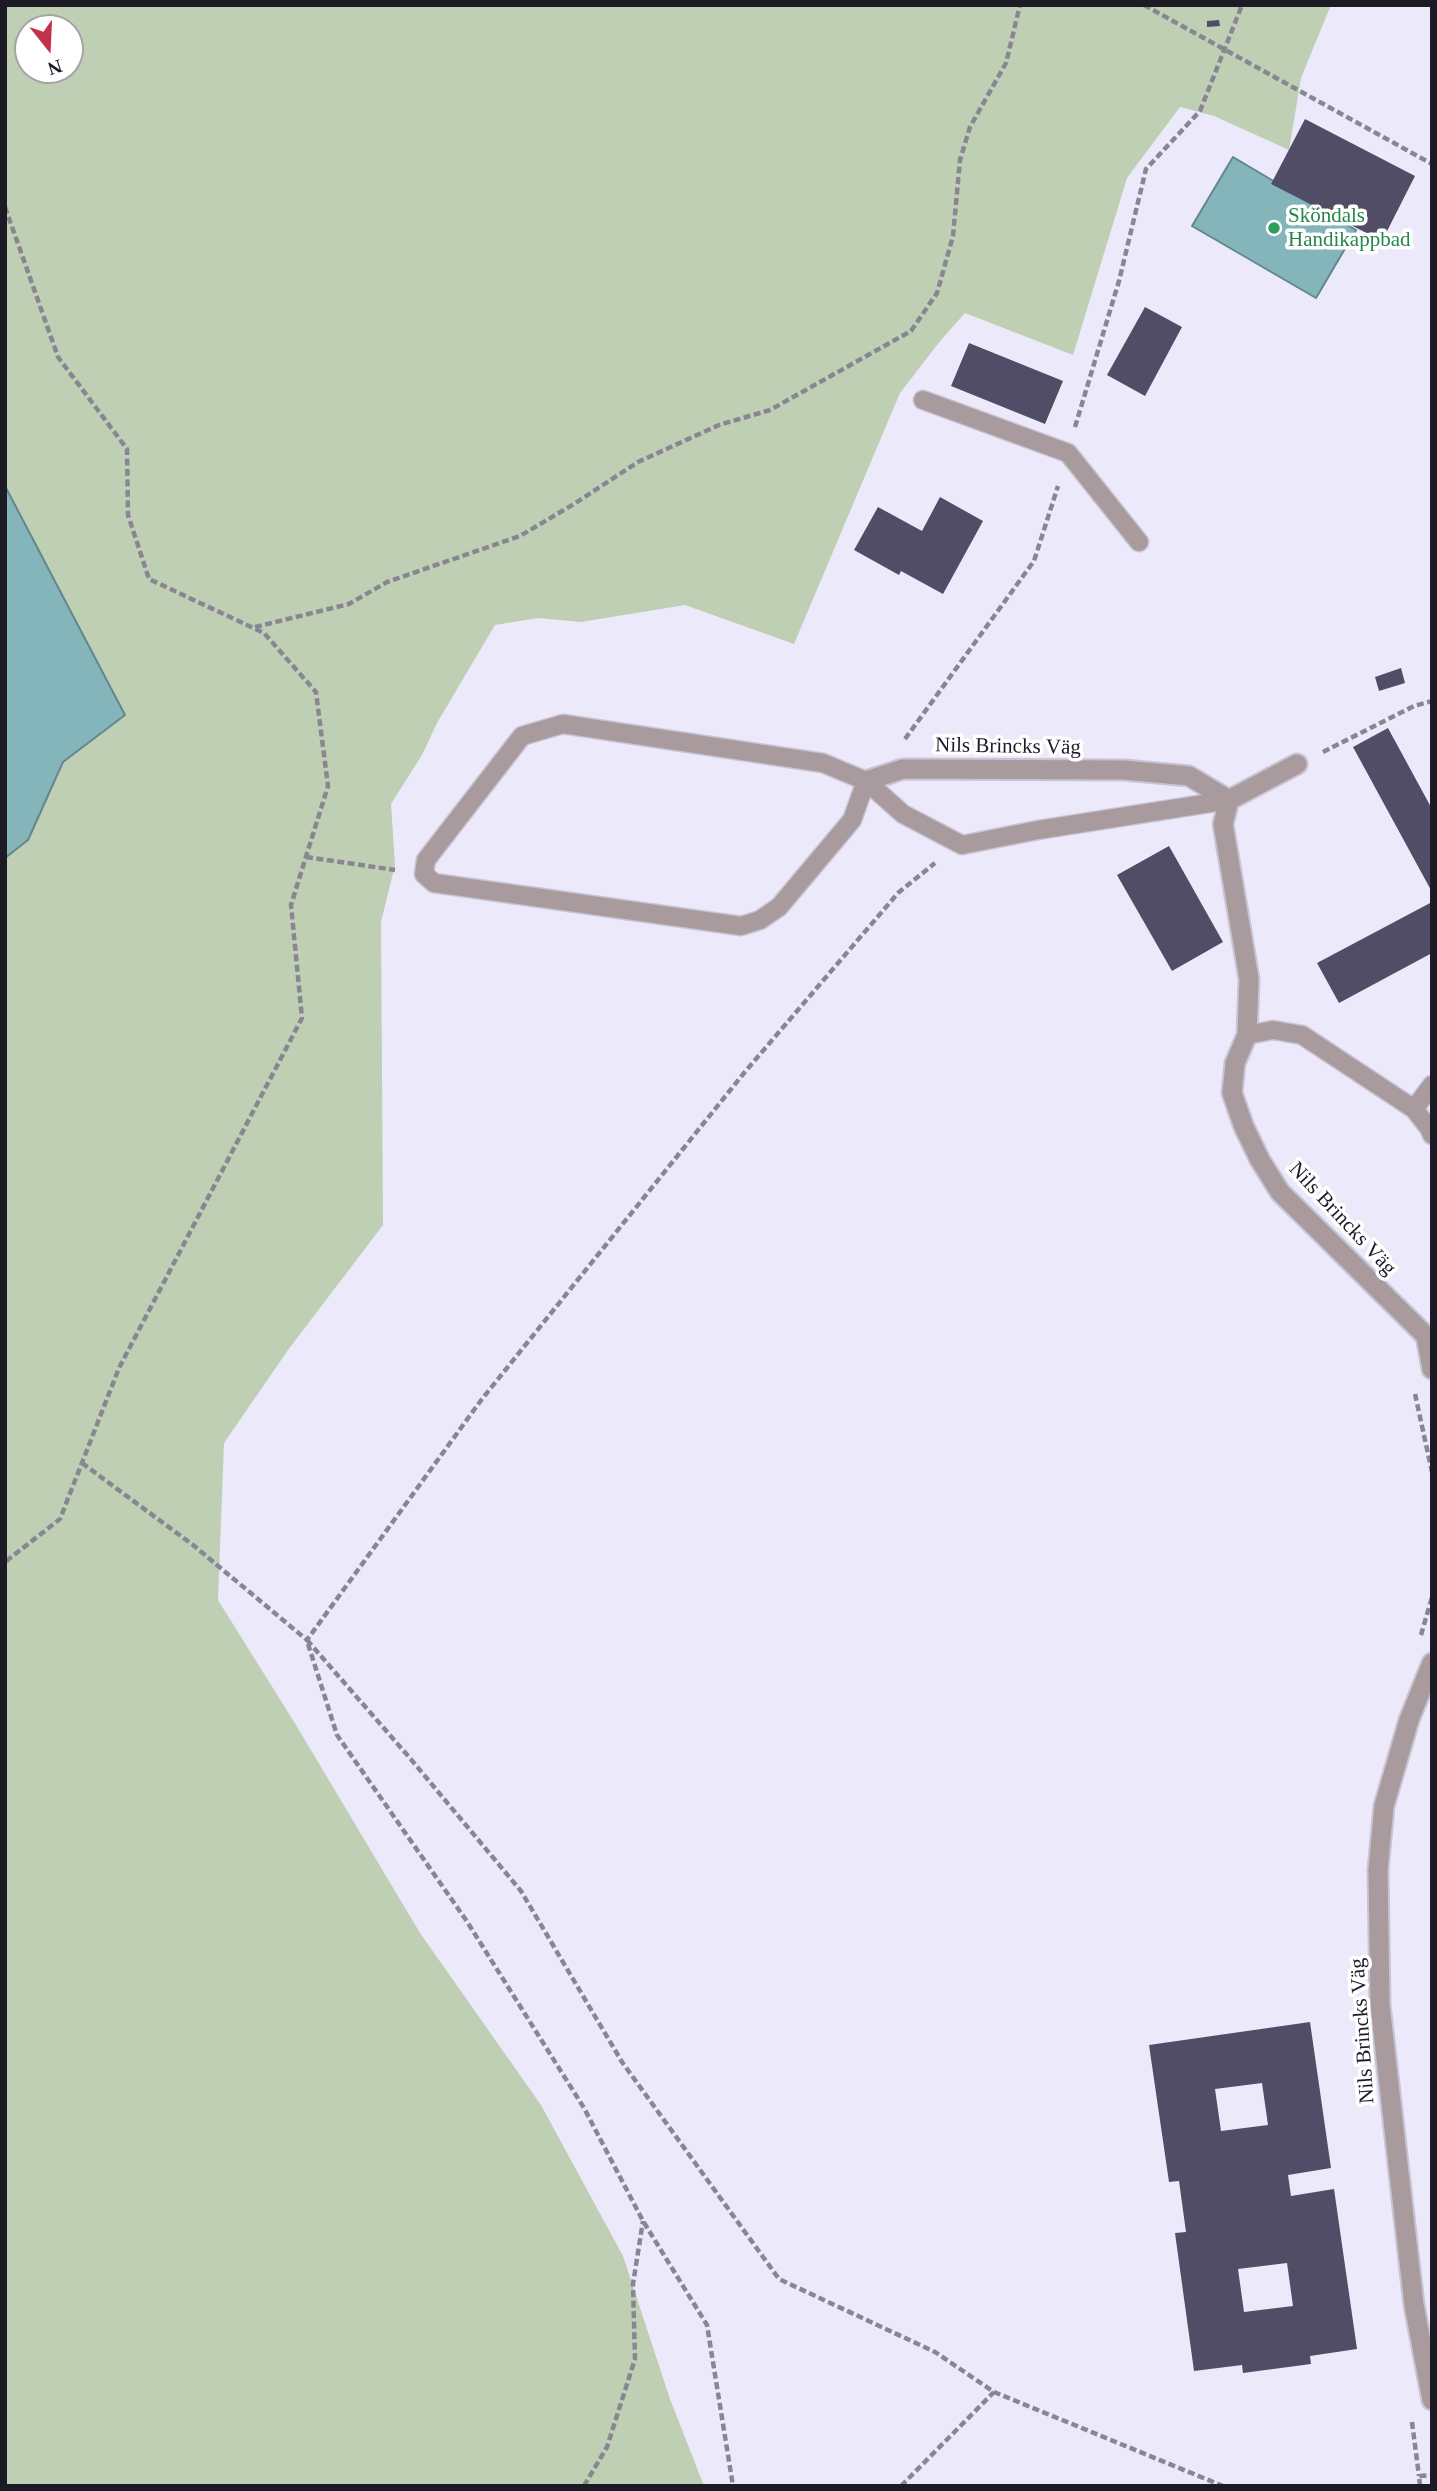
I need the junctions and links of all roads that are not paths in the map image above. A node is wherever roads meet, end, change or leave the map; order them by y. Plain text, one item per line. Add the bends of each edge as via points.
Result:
1 (923, 400) dead end
2 (1139, 542) dead end
3 (1297, 764) road end
4 (866, 781) junction
5 (1229, 800) junction
6 (1247, 1035) junction
7 (1432, 1085) edge
8 (1414, 1109) junction
9 (1432, 1136) edge
10 (1429, 1334) edge
11 (1432, 1368) edge
12 (1432, 1663) edge
13 (1432, 2400) edge

1 - 2 lane via 1068,453
3 - 5 street
4 - 4 lane via 823,763 563,724 522,736 426,860 424,874 434,883 741,926 779,907 852,820
4 - 5 street, Nils Brincks Väg via 903,769 1124,771 1189,776
4 - 5 lane via 903,814 962,845
5 - 6 street, Nils Brincks Väg via 1223,824 1249,979
6 - 8 lane via 1273,1030 1302,1035
6 - 10 street, Nils Brincks Väg via 1235,1063 1232,1093 1260,1160 1280,1192
7 - 8 lane
8 - 9 lane
10 - 11 street, Nils Brincks Väg
12 - 13 street, Nils Brincks Väg via 1409,1720 1384,1806 1378,1870 1380,2005 1414,2305

